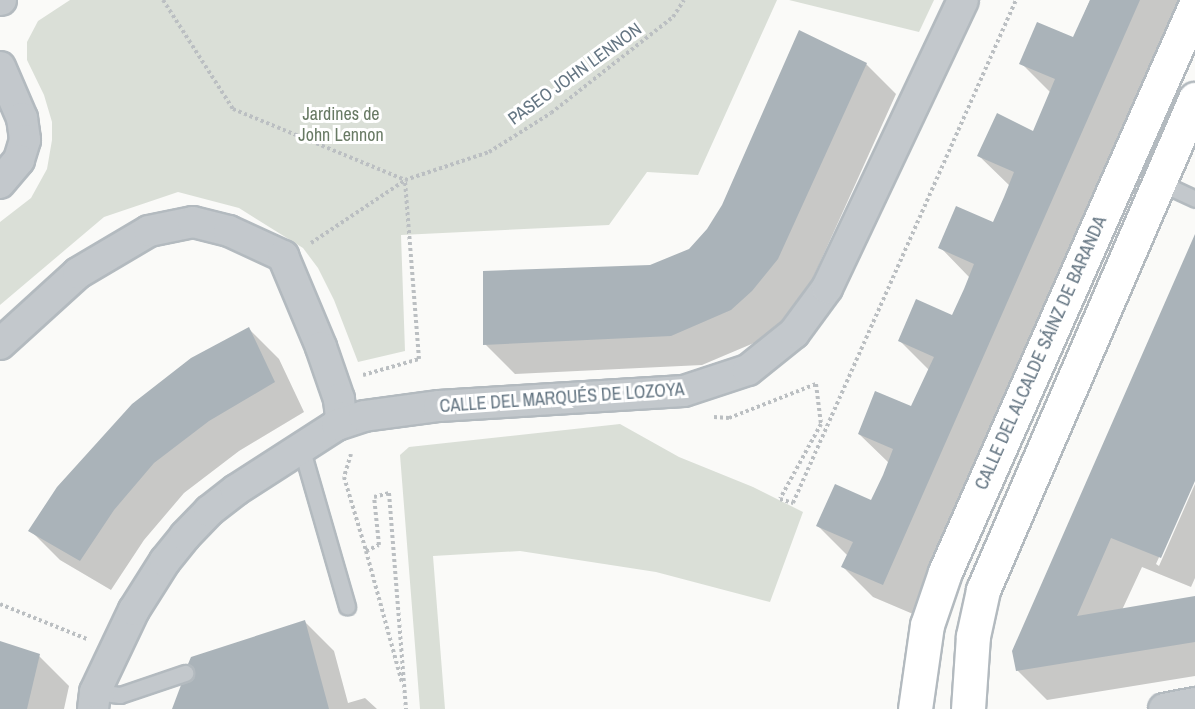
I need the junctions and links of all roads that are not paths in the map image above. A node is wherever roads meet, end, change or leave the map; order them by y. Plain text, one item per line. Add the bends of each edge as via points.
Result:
1 (963, 0) edge
2 (1195, 6) edge
3 (0, 67) edge
4 (1195, 99) edge
5 (1159, 182) junction
6 (0, 183) edge
7 (1195, 199) edge
8 (0, 344) edge
9 (351, 420) junction
10 (301, 447) junction
11 (347, 606) dead end
12 (185, 673) dead end
13 (94, 701) edge
14 (1195, 704) edge
15 (915, 709) edge
16 (968, 709) edge
17 (1164, 709) edge

1 - 9 street, CALLE DEL MARQUÉS DE LOZOYA via 827,288 794,333 748,370 684,391 439,406
2 - 15 street, CALLE DEL ALCALDE SÁINZ DE BARANDA via 945,572 927,625
3 - 6 street via 22,118 25,140 19,160
4 - 5 street
5 - 7 lane
5 - 16 street via 983,590 973,636
8 - 9 street via 78,273 149,231 193,222 230,231 282,256 321,347 339,399 340,417
9 - 10 street, CALLE DEL MARQUÉS DE LOZOYA
10 - 11 lane
10 - 13 street, CALLE DEL MARQUÉS DE LOZOYA via 236,490 185,536 134,610
12 - 13 lane
14 - 17 street

